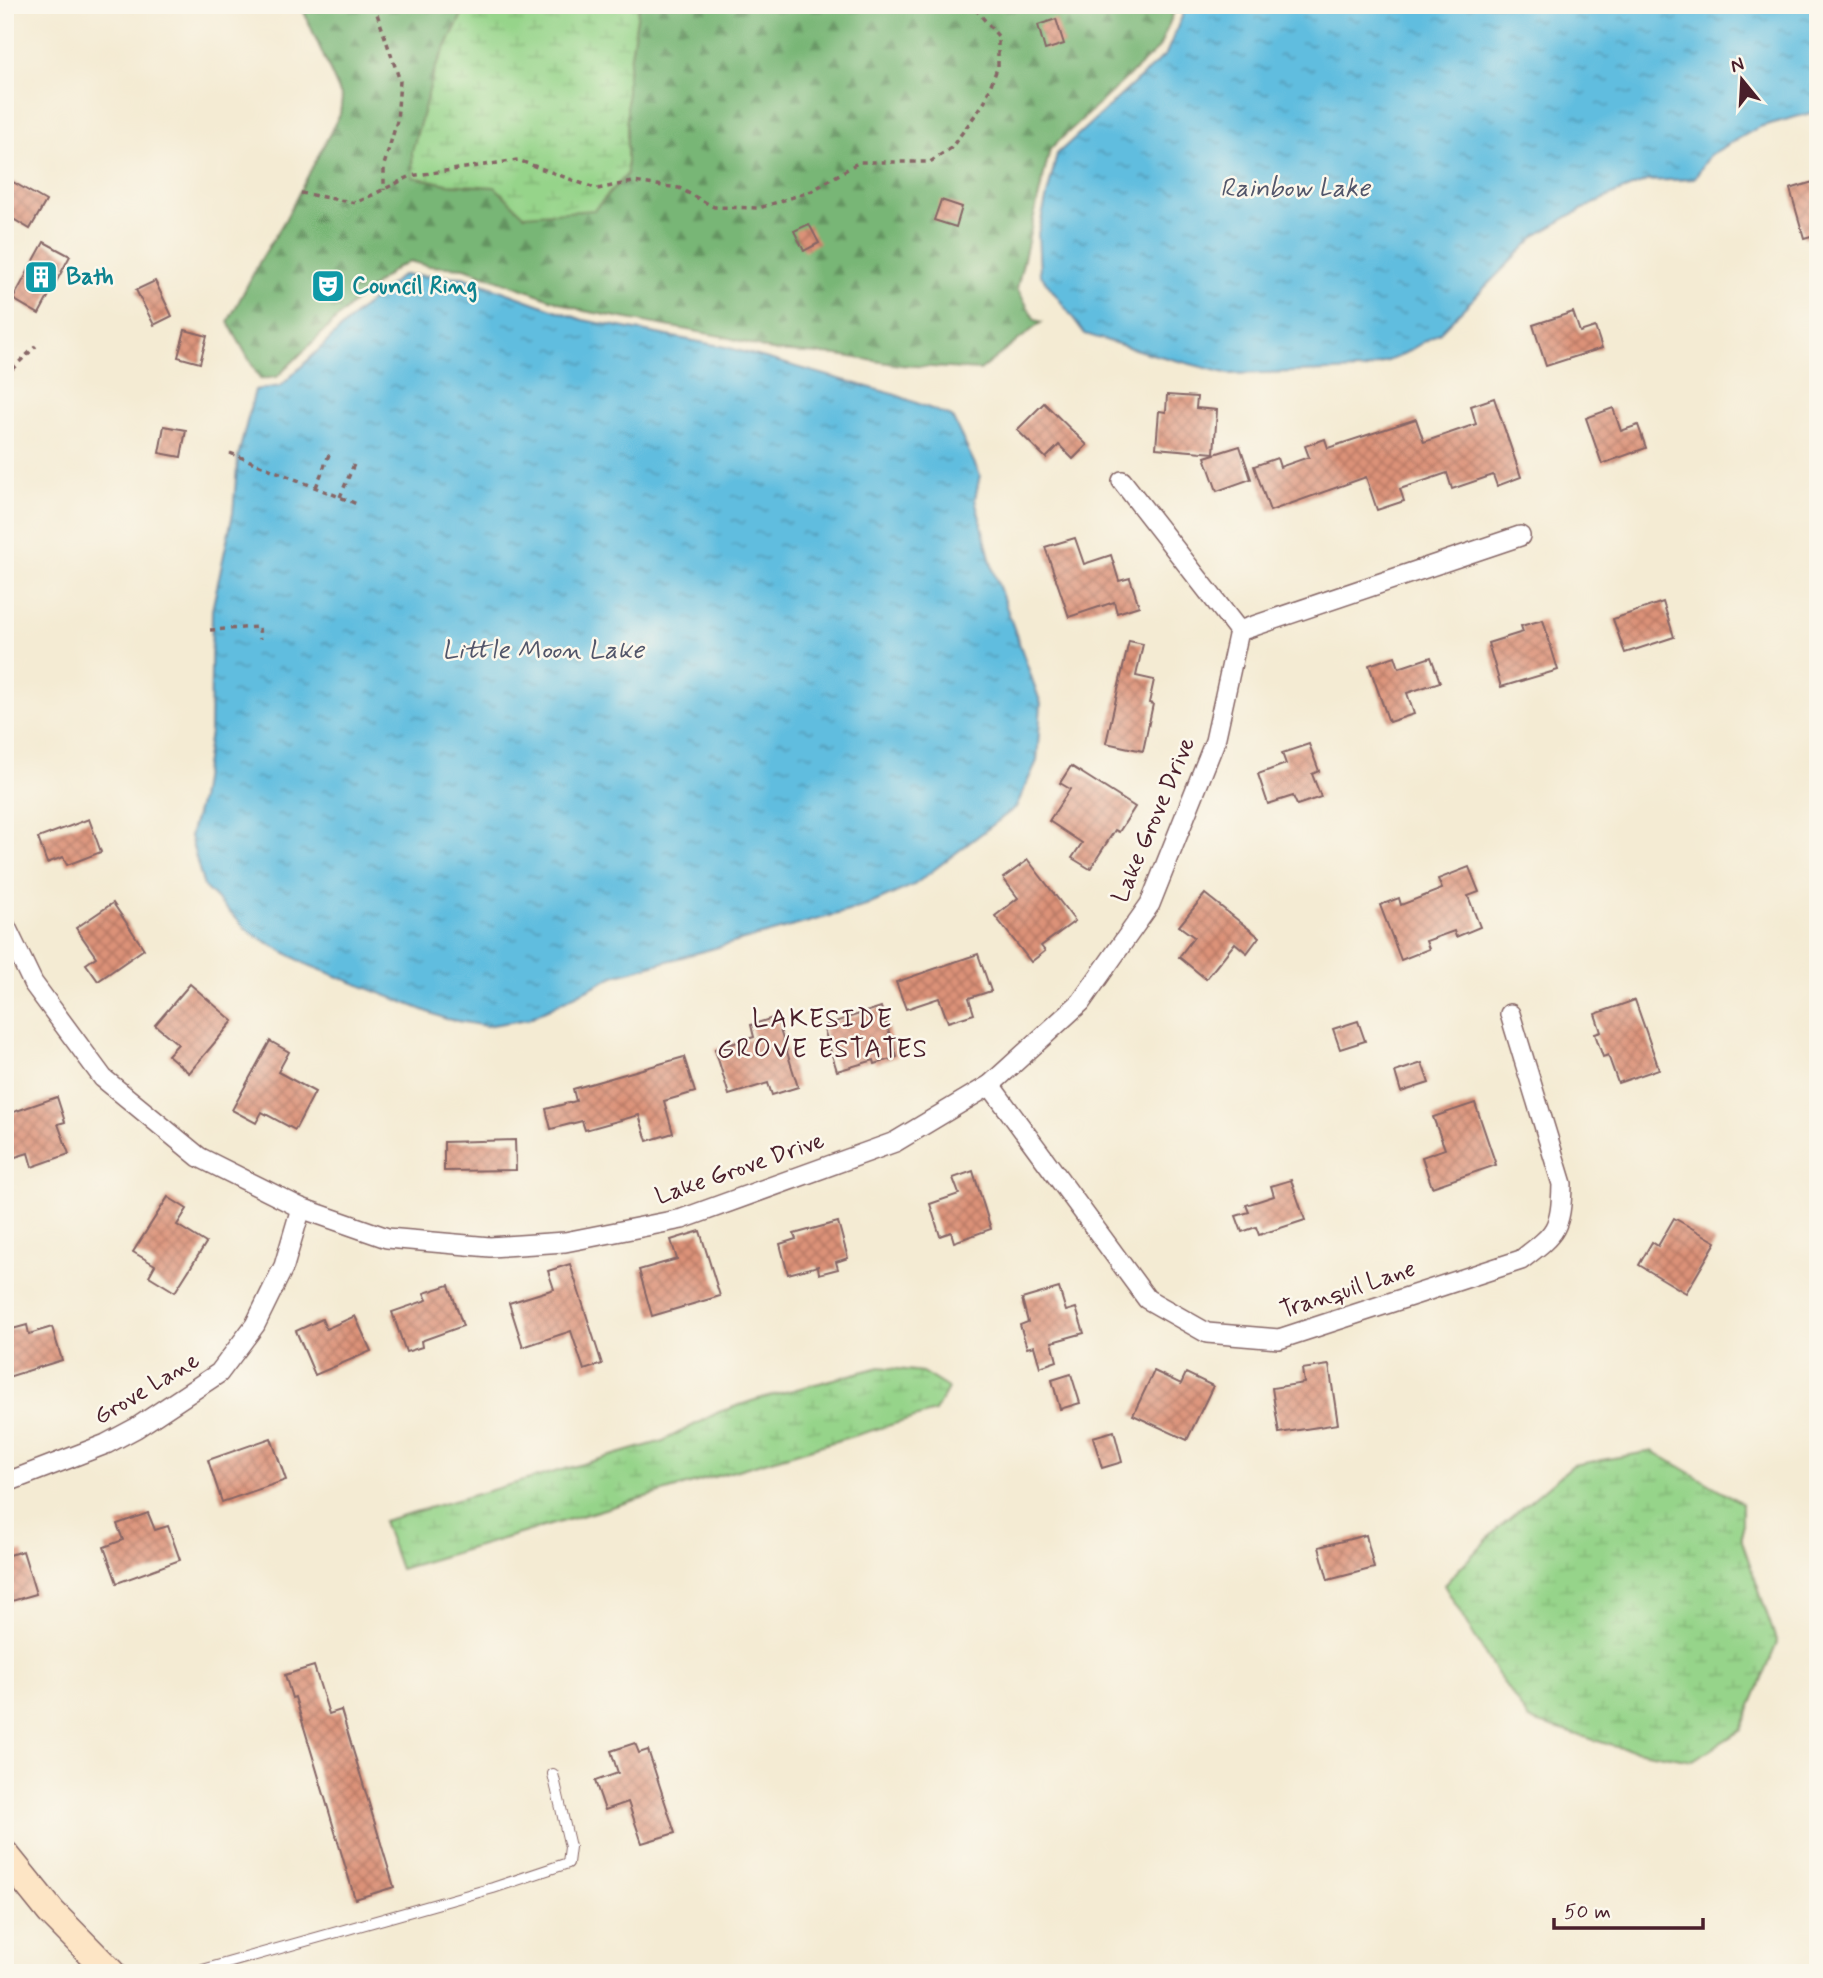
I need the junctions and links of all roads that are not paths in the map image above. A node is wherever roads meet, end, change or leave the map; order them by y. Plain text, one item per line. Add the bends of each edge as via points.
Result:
1 (1122, 481) dead end
2 (1520, 536) dead end
3 (1239, 631) junction
4 (5, 925) edge
5 (1510, 1014) dead end
6 (990, 1085) junction
7 (301, 1208) junction
8 (5, 1483) edge
9 (553, 1774) dead end
10 (9, 1867) edge
11 (111, 1973) edge
12 (192, 1973) edge

1 - 3 street
2 - 3 street
3 - 6 street, Lake Grove Drive via 1214,741 1150,904 1082,1002
4 - 7 street, Lake Grove Drive via 33,983 103,1078 199,1157
5 - 6 street, Tranquil Lane via 1562,1184 1562,1213 1550,1237 1521,1260 1279,1339 1207,1333 1147,1300
6 - 7 street, Lake Grove Drive via 895,1142 682,1219 565,1242 490,1247 387,1238
7 - 8 street, Grove Lane via 284,1266 255,1325 219,1373 106,1444
9 - 12 lane via 570,1847 568,1863
10 - 11 street

